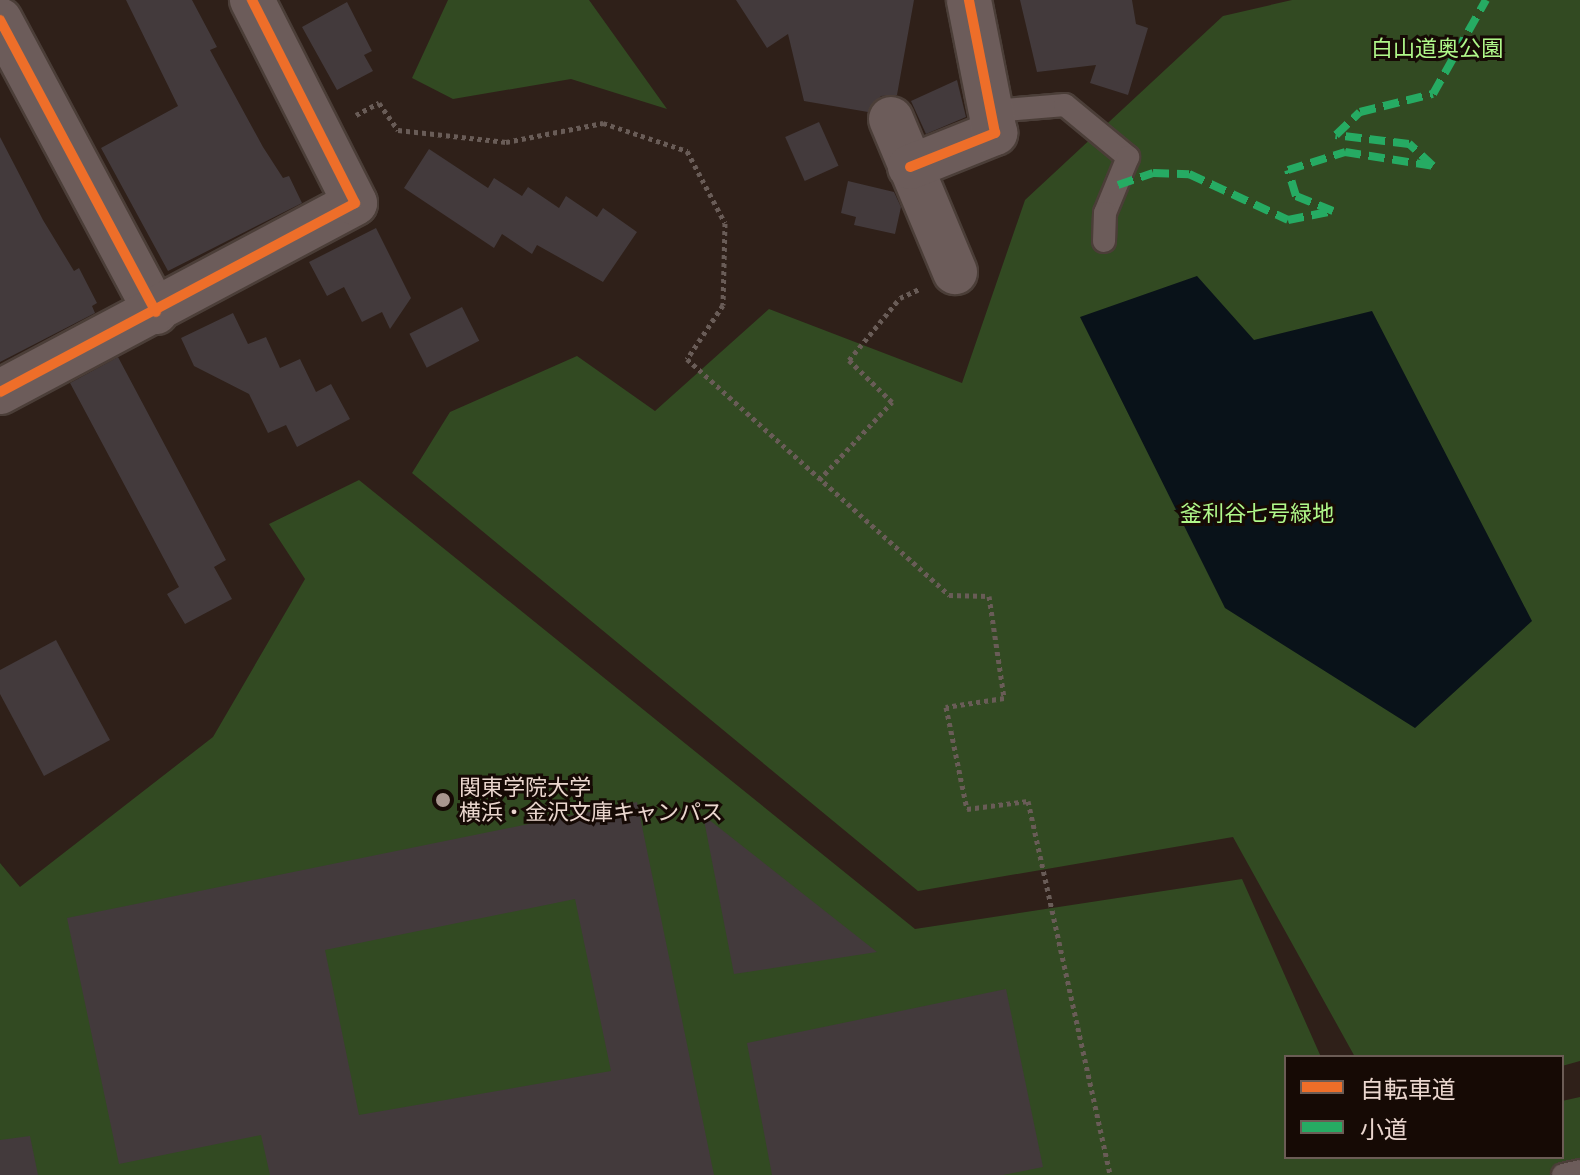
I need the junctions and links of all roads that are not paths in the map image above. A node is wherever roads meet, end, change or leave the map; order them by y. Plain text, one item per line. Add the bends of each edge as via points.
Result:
1 (252, 0) edge
2 (969, 0) edge
3 (0, 20) edge
4 (993, 111) junction
5 (891, 119) dead end
6 (910, 167) junction
7 (1104, 241) dead end
8 (955, 272) road end
9 (156, 312) junction
10 (0, 392) edge
11 (1580, 1171) edge
12 (1563, 1175) edge

1 - 9 street via 355,203
2 - 4 street
3 - 9 street
4 - 6 street via 995,133
4 - 7 lane via 1065,105 1128,157 1105,213
5 - 6 street
6 - 8 street
9 - 10 street
11 - 12 lane

